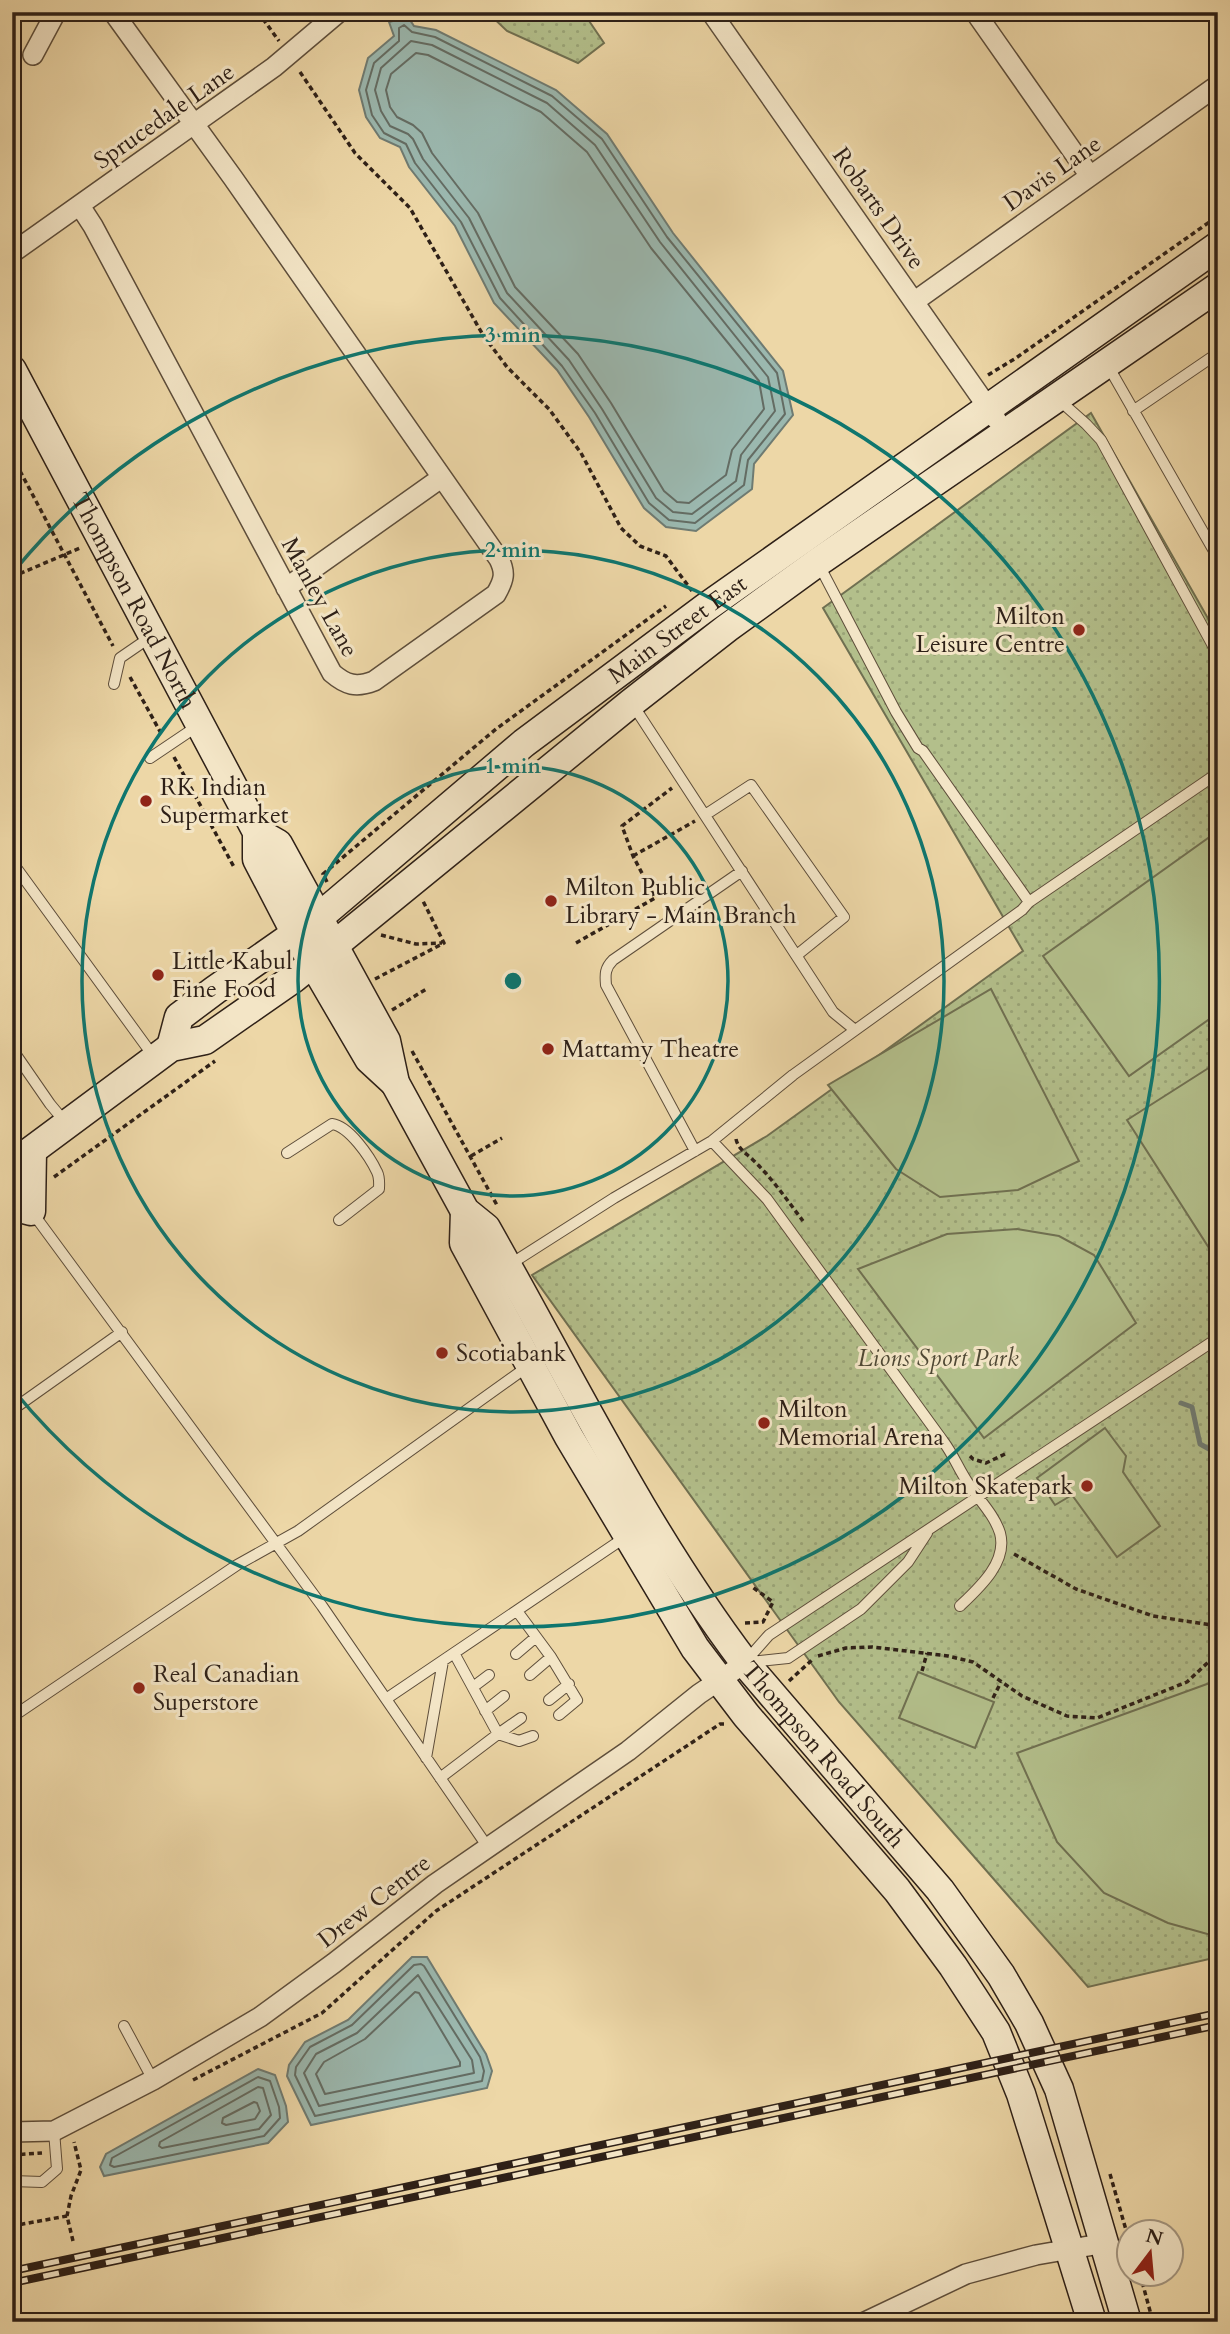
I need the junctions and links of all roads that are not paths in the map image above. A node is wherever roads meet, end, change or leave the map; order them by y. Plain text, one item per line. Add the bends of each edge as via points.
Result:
1 (57, 12) edge
2 (113, 12) edge
3 (340, 12) edge
4 (712, 12) edge
5 (975, 12) edge
6 (33, 55) dead end
7 (1218, 85) edge
8 (194, 125) junction
9 (1090, 176) junction
10 (80, 206) junction
11 (1218, 246) edge
12 (12, 253) edge
13 (1218, 287) edge
14 (915, 301) junction
15 (1218, 353) edge
16 (1107, 364) junction
17 (12, 370) edge
18 (1056, 397) junction
19 (989, 408) junction
20 (1133, 411) junction
21 (1005, 432) junction
22 (441, 478) junction
23 (804, 538) junction
24 (1218, 558) edge
25 (818, 562) junction
26 (286, 588) junction
27 (153, 636) junction
28 (1218, 655) edge
29 (114, 684) dead end
30 (631, 703) junction
31 (200, 724) junction
32 (150, 758) dead end
33 (1218, 773) edge
34 (705, 815) junction
35 (12, 862) edge
36 (742, 871) junction
37 (1029, 902) junction
38 (314, 940) junction
39 (797, 955) junction
40 (855, 1030) junction
41 (12, 1049) edge
42 (163, 1053) junction
43 (68, 1125) junction
44 (712, 1141) junction
45 (695, 1151) junction
46 (287, 1153) dead end
47 (22, 1158) edge
48 (25, 1203) edge
49 (465, 1211) junction
50 (339, 1220) dead end
51 (508, 1266) junction
52 (122, 1332) junction
53 (1218, 1338) edge
54 (530, 1365) junction
55 (12, 1410) edge
56 (978, 1497) junction
57 (929, 1530) junction
58 (627, 1536) junction
59 (276, 1543) junction
60 (960, 1606) dead end
61 (517, 1611) junction
62 (536, 1637) junction
63 (454, 1653) junction
64 (516, 1654) dead end
65 (551, 1657) junction
66 (443, 1661) junction
67 (745, 1663) junction
68 (489, 1675) dead end
69 (530, 1675) dead end
70 (718, 1680) junction
71 (569, 1684) junction
72 (473, 1688) junction
73 (504, 1696) dead end
74 (386, 1699) junction
75 (549, 1700) dead end
76 (485, 1711) junction
77 (559, 1715) dead end
78 (12, 1717) edge
79 (521, 1718) dead end
80 (498, 1734) junction
81 (533, 1736) dead end
82 (426, 1758) junction
83 (440, 1778) junction
84 (487, 1846) junction
85 (124, 2026) dead end
86 (153, 2080) junction
87 (54, 2131) junction
88 (12, 2132) edge
89 (12, 2181) edge
90 (1105, 2243) junction
91 (1069, 2249) junction
92 (864, 2322) edge
93 (1092, 2322) edge
94 (1127, 2322) edge

1 - 6 street
2 - 8 street, Manley Lane
3 - 8 street, Sprucedale Lane via 282,62
4 - 14 street, Robarts Drive
5 - 9 street
7 - 9 street, Davis Lane
8 - 10 street, Sprucedale Lane
8 - 22 street, Manley Lane
9 - 14 street, Davis Lane
10 - 12 street, Sprucedale Lane
10 - 26 street, Manley Lane
11 - 19 main road, Main Street East
13 - 16 main road, Main Street East
14 - 19 street, Robarts Drive
15 - 20 lane
16 - 18 main road, Main Street East
16 - 20 lane
17 - 27 main road, Thompson Road North
18 - 21 main road, Main Street East
18 - 28 lane via 1101,440
19 - 21 street, Robarts Drive
19 - 23 main road, Main Street East
20 - 24 lane
21 - 25 main road, Main Street East
22 - 26 street
22 - 26 street, Manley Lane via 504,568 504,578 489,600 374,681 353,686 332,673
23 - 25 lane
23 - 38 main road, Main Street East via 524,743
25 - 30 main road, Main Street East
25 - 37 lane via 918,748
27 - 29 lane via 120,659
27 - 31 main road, Thompson Road North
30 - 34 lane
30 - 38 main road, Main Street East
31 - 32 lane
31 - 38 main road, Thompson Road North via 257,832 278,844
33 - 37 lane
34 - 36 lane
34 - 39 lane via 751,785 844,917
35 - 42 lane via 137,1031
36 - 39 lane
36 - 45 lane via 613,960 605,975 606,985
37 - 40 lane
38 - 42 main road, Main Street East via 294,978 205,1040
38 - 49 main road, Thompson Road South via 369,1059 395,1083
39 - 40 lane via 833,1012
40 - 44 lane
41 - 43 lane
42 - 43 main road, Main Street East
43 - 47 main road, Main Street East
44 - 45 lane
44 - 56 lane via 767,1199 943,1441
45 - 51 lane
46 - 50 lane via 332,1124 350,1132 377,1173 379,1189
47 - 48 main road
48 - 52 lane
49 - 51 main road, Thompson Road South via 486,1228
49 - 54 main road, Thompson Road South via 464,1243
51 - 67 main road, Thompson Road South via 656,1534
52 - 55 lane
52 - 59 lane
53 - 56 lane
54 - 58 main road, Thompson Road South
54 - 59 lane
56 - 57 lane
56 - 60 lane via 1000,1535 999,1555 982,1585
57 - 67 lane via 769,1635
57 - 67 lane via 908,1562 861,1609 788,1658
58 - 61 lane
58 - 70 main road, Thompson Road South
59 - 74 lane
59 - 78 lane
61 - 62 lane
61 - 63 lane
62 - 64 lane
62 - 65 lane
63 - 66 lane
63 - 72 lane
65 - 69 lane
65 - 71 lane
66 - 74 lane
66 - 82 lane
67 - 70 street, Drew Centre
67 - 90 main road, Thompson Road South via 940,1890 1001,1975 1059,2089
68 - 72 lane
70 - 84 street, Drew Centre via 628,1751
70 - 91 main road, Thompson Road South via 897,1890 996,2032 1021,2095
71 - 75 lane
71 - 77 lane via 578,1700
72 - 76 lane
73 - 76 lane
74 - 82 lane
76 - 80 lane
79 - 80 lane
80 - 81 lane via 519,1741
80 - 83 lane
82 - 83 lane
83 - 84 lane
84 - 86 street, Drew Centre via 260,2017
85 - 86 lane
86 - 87 street, Drew Centre
87 - 88 street, Drew Centre
87 - 89 lane via 57,2169 42,2182
90 - 91 street
90 - 94 main road, Thompson Road South
91 - 92 street via 966,2274
91 - 93 main road, Thompson Road South

